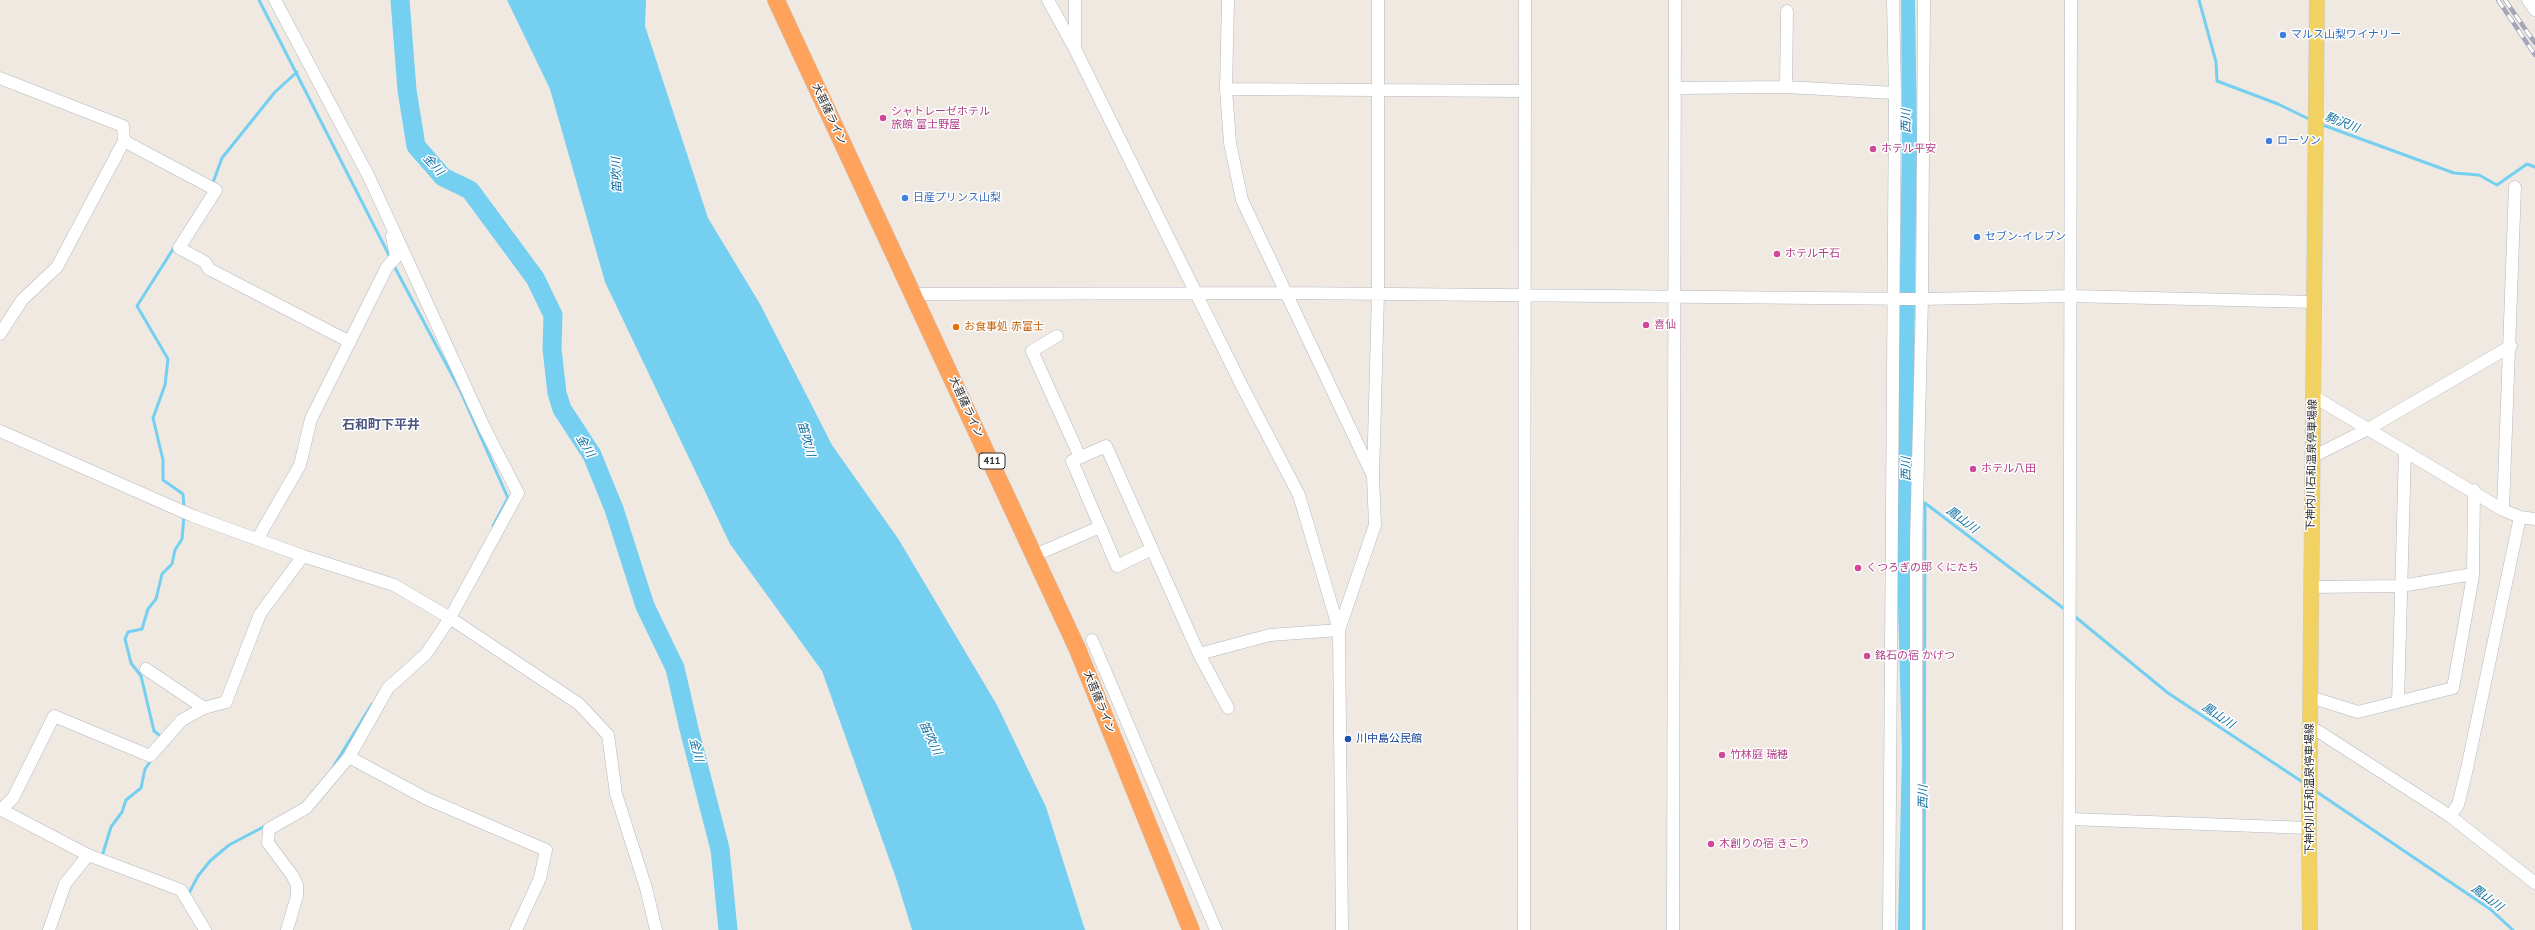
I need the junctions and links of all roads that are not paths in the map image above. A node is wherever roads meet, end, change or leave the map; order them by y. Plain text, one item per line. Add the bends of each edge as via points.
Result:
1 (276, 0) edge
2 (776, 0) edge
3 (1048, 0) edge
4 (1075, 0) edge
5 (1228, 0) edge
6 (1378, 0) edge
7 (1525, 0) edge
8 (1675, 0) edge
9 (1893, 0) edge
10 (1924, 0) edge
11 (2071, 0) edge
12 (2317, 0) edge
13 (2528, 0) edge
14 (2535, 10) edge
15 (1786, 11) dead end
16 (1075, 48) junction
17 (0, 78) edge
18 (1786, 87) junction
19 (1377, 88) junction
20 (1675, 88) junction
21 (1226, 89) junction
22 (1526, 91) junction
23 (1895, 93) junction
24 (124, 141) junction
25 (2515, 187) dead end
26 (389, 219) junction
27 (1197, 292) junction
28 (1287, 293) junction
29 (1378, 293) junction
30 (914, 294) junction
31 (1524, 295) junction
32 (1676, 295) junction
33 (2071, 296) junction
34 (1894, 297) junction
35 (1919, 299) junction
36 (2313, 302) junction
37 (0, 334) edge
38 (1057, 336) dead end
39 (350, 342) junction
40 (2511, 346) junction
41 (2313, 396) junction
42 (2368, 429) junction
43 (0, 431) edge
44 (2405, 451) junction
45 (1080, 457) junction
46 (2312, 457) junction
47 (1373, 477) junction
48 (2474, 490) junction
49 (2503, 510) junction
50 (2520, 516) junction
51 (2535, 519) edge
52 (1100, 527) junction
53 (258, 538) junction
54 (1152, 549) junction
55 (1035, 555) junction
56 (303, 556) junction
57 (2473, 574) junction
58 (2311, 586) junction
59 (2401, 586) junction
60 (447, 616) junction
61 (1339, 630) junction
62 (1092, 640) dead end
63 (1199, 654) junction
64 (146, 668) dead end
65 (2310, 697) junction
66 (2398, 702) junction
67 (204, 708) junction
68 (1228, 708) dead end
69 (2310, 726) junction
70 (1133, 735) junction
71 (1114, 740) junction
72 (349, 757) junction
73 (1, 809) edge
74 (2450, 816) junction
75 (2070, 818) junction
76 (2309, 828) junction
77 (88, 855) junction
78 (2535, 883) edge
79 (49, 930) edge
80 (205, 930) edge
81 (287, 930) edge
82 (516, 930) edge
83 (656, 930) edge
84 (1191, 930) edge
85 (1216, 930) edge
86 (1342, 930) edge
87 (1524, 930) edge
88 (1673, 930) edge
89 (1889, 930) edge
90 (1916, 930) edge
91 (2069, 930) edge
92 (2310, 930) edge

1 - 26 street
2 - 30 highway, 大菩薩ライン / 411
3 - 16 street
4 - 16 street
5 - 21 street
6 - 19 street
7 - 22 street
8 - 20 street
9 - 23 street
10 - 35 street
11 - 33 street
12 - 36 main road, 下神内川石和温泉停車場線
13 - 14 street
15 - 18 street
16 - 27 street
17 - 24 street via 123,126
18 - 20 street
18 - 23 street
19 - 21 street
19 - 22 street
19 - 29 street
20 - 32 street
21 - 28 street via 1230,143 1242,200
22 - 31 street
23 - 34 street
24 - 37 street via 57,267 22,300
24 - 39 street via 216,190 179,248 205,262 216,272
25 - 40 street
26 - 39 street via 396,257 387,266
26 - 60 street via 485,429 518,493
27 - 28 street
27 - 30 street
27 - 61 street via 1299,495
28 - 29 street
28 - 47 street
29 - 31 street
29 - 47 street
30 - 55 highway, 大菩薩ライン / 411
31 - 32 street
31 - 87 street
32 - 34 street
32 - 88 street
33 - 35 street
33 - 36 street
33 - 75 street
34 - 35 street
34 - 89 street
35 - 90 street
36 - 41 main road, 下神内川石和温泉停車場線
38 - 45 street via 1032,351
39 - 53 street via 311,419 300,465
40 - 42 street
40 - 49 street
41 - 42 street
41 - 46 main road, 下神内川石和温泉停車場線
42 - 44 street
42 - 46 street
43 - 53 street via 189,513
44 - 48 street
44 - 59 street
45 - 52 street via 1072,460
45 - 54 street via 1106,446
46 - 58 main road, 下神内川石和温泉停車場線
47 - 61 street via 1375,525
48 - 49 street
48 - 57 street
49 - 50 street
50 - 51 street
50 - 74 street via 2466,773 2458,805
52 - 54 street via 1117,566
52 - 55 street
53 - 56 street
54 - 63 street
55 - 71 highway, 大菩薩ライン / 411 via 1077,648
56 - 60 street via 394,585
56 - 67 street via 260,614 226,702
57 - 59 street
57 - 66 street via 2452,688
58 - 59 street
58 - 65 main road, 下神内川石和温泉停車場線
59 - 66 street
60 - 72 street via 426,654 388,688
60 - 83 street via 579,704 608,735 616,794 646,888
61 - 63 street via 1270,635
61 - 86 street
62 - 70 street
63 - 68 street
64 - 67 street
65 - 66 street via 2358,712
65 - 69 main road, 下神内川石和温泉停車場線
67 - 73 street via 182,720 150,756 54,716 13,798
69 - 74 street
69 - 76 main road, 下神内川石和温泉停車場線
70 - 71 street
70 - 85 street
71 - 84 highway, 大菩薩ライン / 411
72 - 81 street via 306,808 269,828 268,843 292,875 297,886 297,896
72 - 82 street via 425,798 546,850 540,878
73 - 77 street
74 - 78 street
75 - 76 street
75 - 91 street
76 - 92 main road, 下神内川石和温泉停車場線
77 - 79 street via 64,884
77 - 80 street via 181,890

